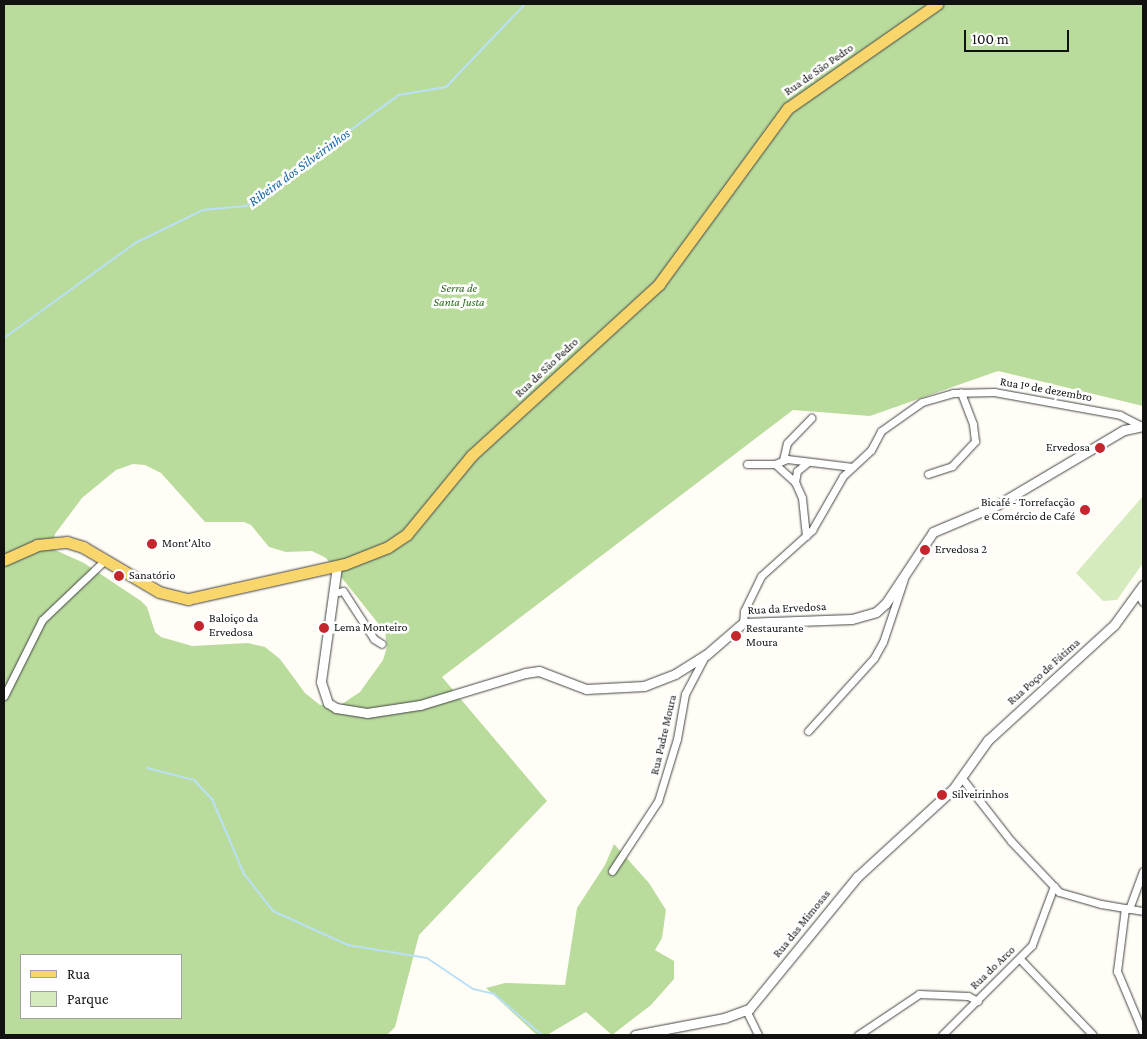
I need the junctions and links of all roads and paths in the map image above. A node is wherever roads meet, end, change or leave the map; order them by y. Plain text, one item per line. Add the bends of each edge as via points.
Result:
1 (937, 4) edge
2 (961, 392) junction
3 (811, 418) dead end
4 (1143, 426) edge
5 (784, 460) junction
6 (807, 463) junction
7 (748, 464) dead end
8 (775, 464) junction
9 (853, 468) junction
10 (928, 474) dead end
11 (795, 482) junction
12 (806, 536) junction
13 (4, 560) edge
14 (105, 560) junction
15 (333, 567) junction
16 (905, 574) junction
17 (1143, 585) edge
18 (333, 592) junction
19 (1138, 594) junction
20 (1143, 602) edge
21 (743, 623) junction
22 (382, 644) dead end
23 (706, 655) junction
24 (4, 696) edge
25 (808, 731) dead end
26 (961, 777) junction
27 (612, 871) dead end
28 (1143, 871) edge
29 (1054, 886) junction
30 (1127, 908) junction
31 (1143, 911) edge
32 (1020, 959) junction
33 (978, 1001) junction
34 (746, 1010) junction
35 (1143, 1033) edge
36 (635, 1035) edge
37 (758, 1035) edge
38 (858, 1035) edge
39 (942, 1035) edge
40 (1093, 1035) edge

1 - 15 main road, Rua de São Pedro via 788,108 659,284 472,455 407,534 366,558
2 - 4 street, Rua 1º de dezembro via 994,392 1035,398 1120,416
2 - 9 street, Rua 1º de dezembro via 938,396 902,414 881,431 871,450
2 - 10 street via 975,430 975,441 952,466
3 - 5 street via 787,443
4 - 16 street, Rua da Ervedosa via 1124,430 997,506 933,532
5 - 6 street
5 - 8 street
6 - 9 street
6 - 11 street via 797,471
7 - 8 street
8 - 11 street
9 - 12 street, Rua 1º de dezembro via 843,476 824,514
11 - 12 street via 802,498
12 - 21 street, Rua 1º de dezembro via 762,576 744,611
13 - 14 main road, Rua de São Pedro via 52,541 83,547
14 - 15 main road, Rua de São Pedro via 159,592 188,599
14 - 24 street via 42,620
15 - 18 street, Rua da Ervedosa
16 - 21 street, Rua da Ervedosa via 876,612 852,619
16 - 25 street via 886,633 874,658
17 - 19 street, Rua Poço de Fátima
18 - 22 street via 343,590 374,639
18 - 23 street, Rua da Ervedosa via 321,682 328,703 349,712 420,705 525,673 552,674 586,689 644,686 675,674
19 - 20 street
19 - 26 street, Rua Poço de Fátima via 1114,625 979,749
21 - 23 street, Rua da Ervedosa
23 - 27 street, Rua Padre Moura via 684,694 677,739 658,800
26 - 29 street via 1011,841
26 - 34 street, Rua das Mimosas via 951,791 857,877 758,1001
28 - 30 street
29 - 30 street via 1066,895
29 - 32 street, Rua do Arco via 1038,935
30 - 31 street
30 - 35 street via 1118,971
32 - 33 street, Rua do Arco
32 - 40 street
33 - 38 street, Rua do Arco via 968,996 920,994
33 - 39 street
34 - 36 street, Rua das Mimosas via 724,1018
34 - 37 street

